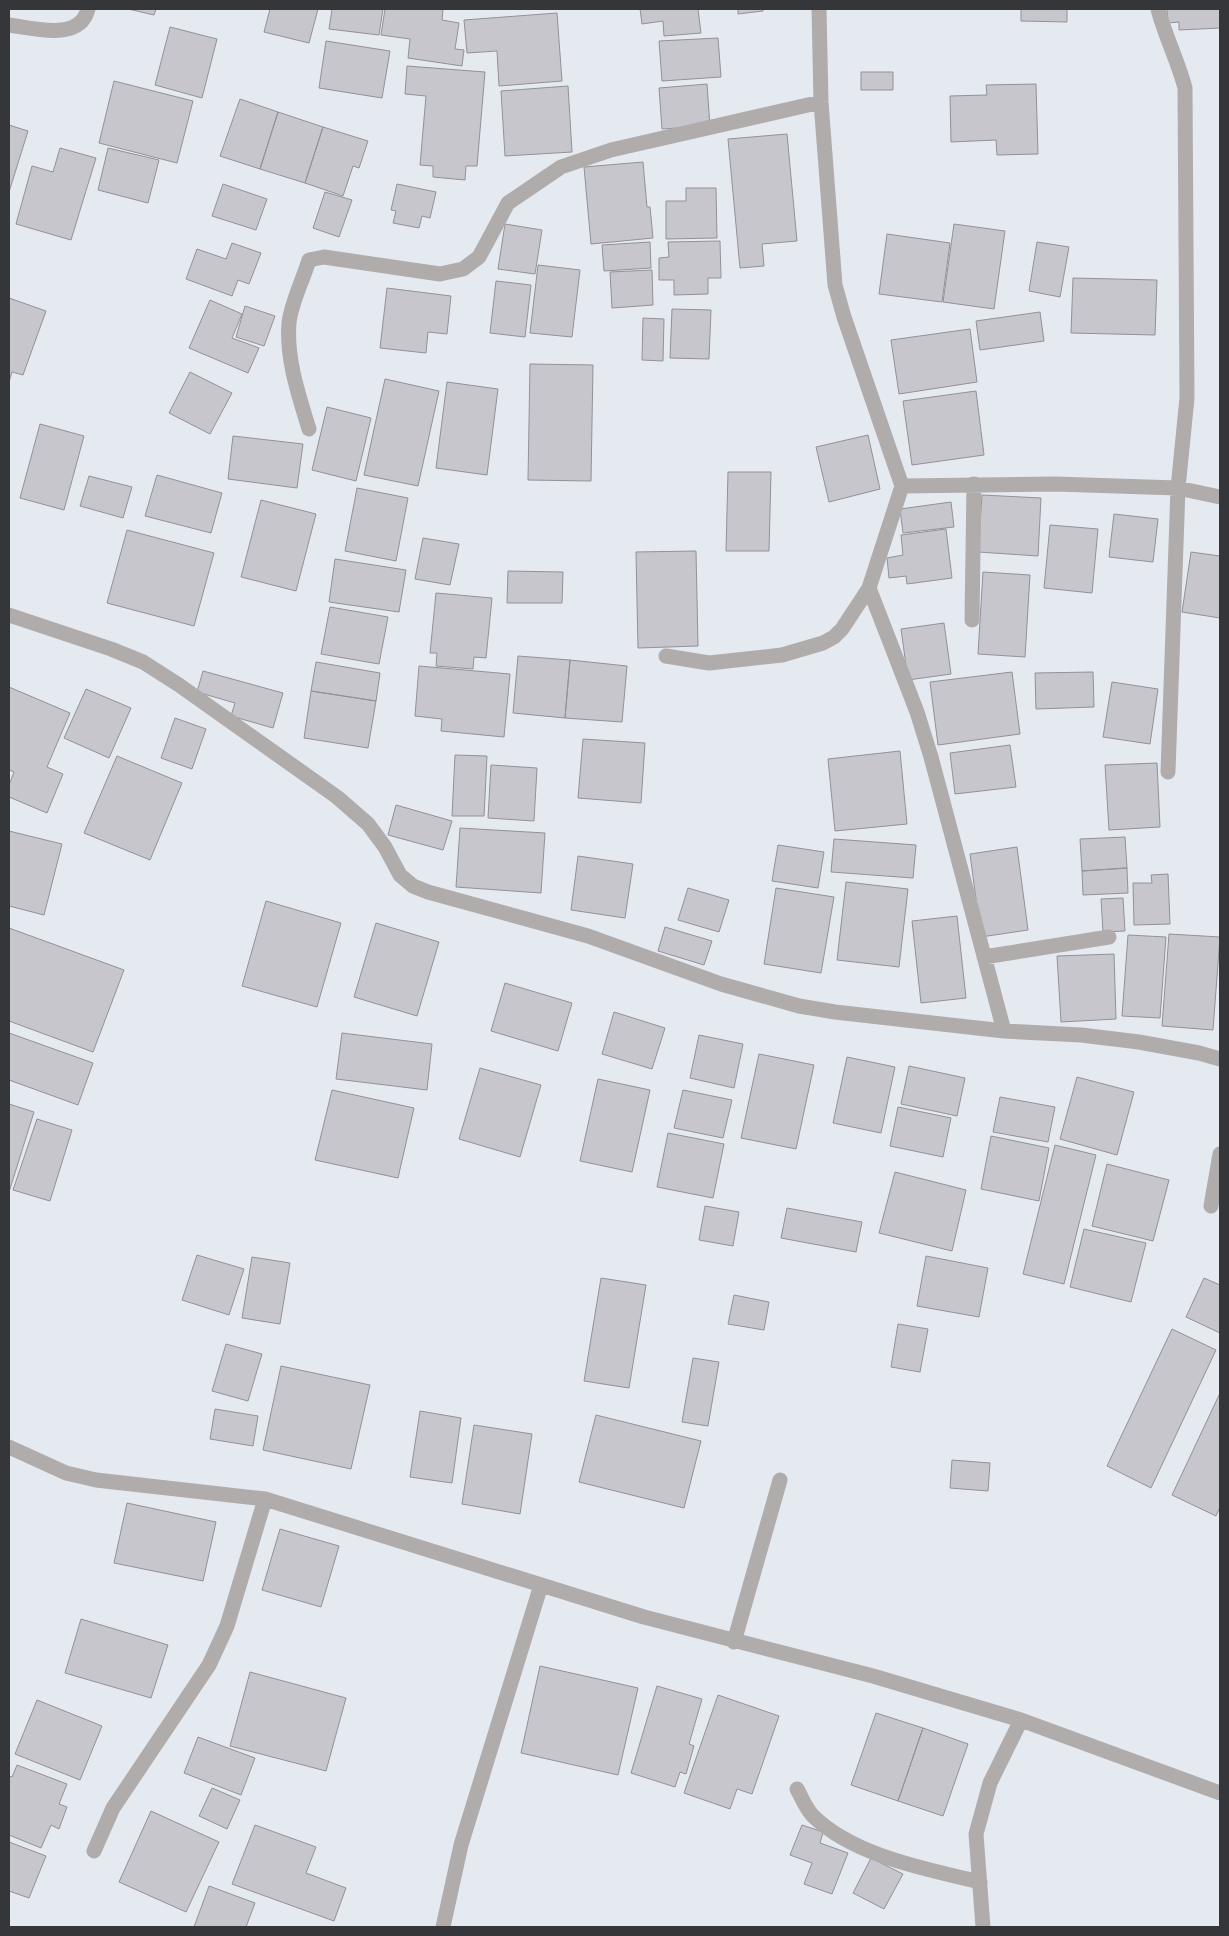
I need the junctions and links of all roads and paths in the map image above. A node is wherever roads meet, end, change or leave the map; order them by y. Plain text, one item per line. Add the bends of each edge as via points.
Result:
1 (88, 9) edge
2 (819, 9) edge
3 (1158, 9) edge
4 (9, 25) edge
5 (822, 102) junction
6 (310, 429) dead end
7 (974, 484) junction
8 (902, 486) junction
9 (1178, 488) junction
10 (1220, 497) edge
11 (869, 588) junction
12 (9, 615) edge
13 (972, 620) dead end
14 (666, 656) dead end
15 (1168, 772) dead end
16 (1109, 937) dead end
17 (984, 957) junction
18 (1004, 1031) junction
19 (1220, 1059) edge
20 (1220, 1154) edge
21 (1210, 1206) dead end
22 (9, 1447) edge
23 (780, 1480) dead end
24 (265, 1499) junction
25 (541, 1585) junction
26 (734, 1642) junction
27 (1021, 1720) junction
28 (798, 1790) dead end
29 (1220, 1793) edge
30 (94, 1851) dead end
31 (980, 1882) junction
32 (443, 1927) edge
33 (983, 1927) edge

1 - 4 street via 82,22 69,29
2 - 5 street
3 - 9 street via 1185,88 1187,398
5 - 6 street via 611,150 561,168 508,203 479,257 463,269 440,274 324,257 309,260 289,321 289,345 298,394
5 - 8 street via 835,285
7 - 8 street
7 - 9 street
7 - 13 street
8 - 11 street
9 - 10 street
9 - 15 street
11 - 14 street via 842,629 823,643 782,654 709,664
11 - 17 street via 917,712
12 - 18 street via 143,662 186,690 344,802 368,824 400,875 414,886 588,936 721,984 799,1006
16 - 17 street
17 - 18 street
18 - 19 street via 1120,1040
20 - 21 street
22 - 24 street via 66,1473 96,1480
23 - 26 street
24 - 25 street
24 - 30 street via 227,1626 209,1665 113,1808
25 - 26 street
25 - 32 street via 461,1845
26 - 27 street via 873,1676
27 - 29 street
27 - 31 street via 990,1783 976,1834
28 - 31 street via 812,1815 834,1833 892,1860
31 - 33 street

